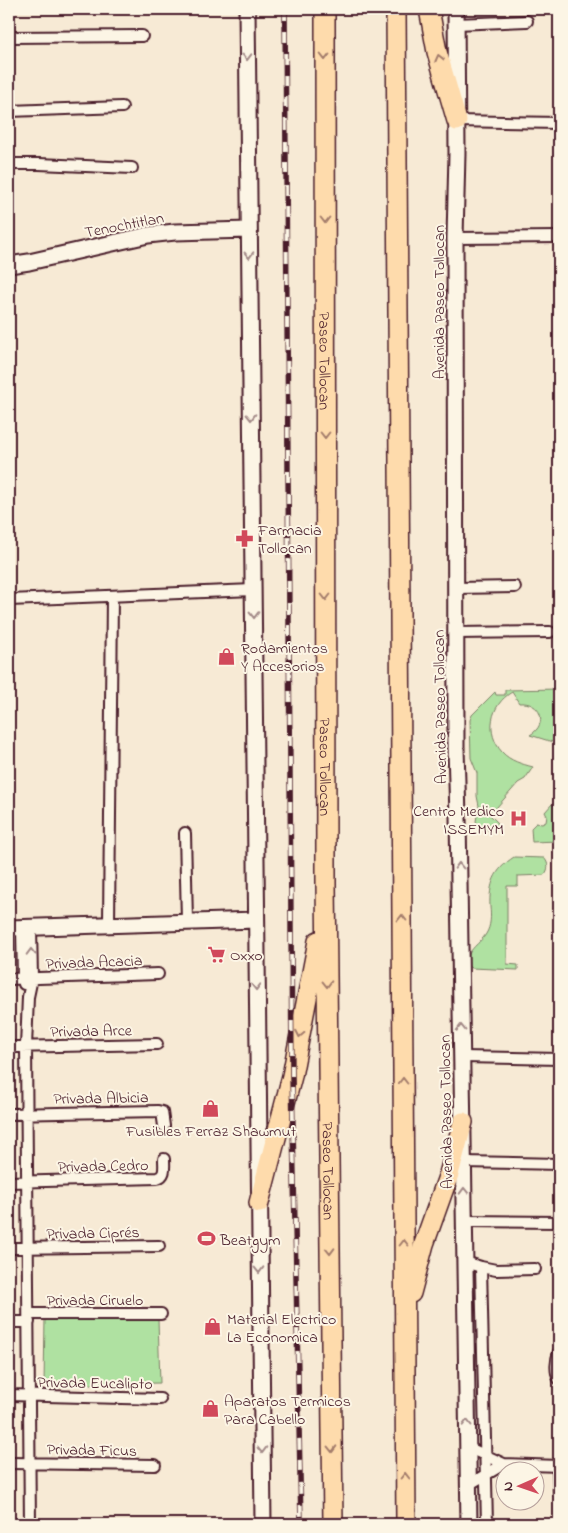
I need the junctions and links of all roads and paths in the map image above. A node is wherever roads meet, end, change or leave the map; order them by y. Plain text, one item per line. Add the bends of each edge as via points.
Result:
1 (247, 9) edge
2 (325, 9) edge
3 (396, 9) edge
4 (430, 9) edge
5 (456, 16) edge
6 (527, 22) dead end
7 (142, 36) dead end
8 (9, 37) edge
9 (122, 107) dead end
10 (9, 111) edge
11 (457, 121) junction
12 (559, 123) edge
13 (9, 164) edge
14 (132, 168) dead end
15 (249, 230) junction
16 (559, 237) edge
17 (455, 238) junction
18 (9, 266) edge
19 (515, 587) dead end
20 (456, 588) junction
21 (253, 590) junction
22 (112, 596) junction
23 (9, 600) edge
24 (550, 632) dead end
25 (456, 633) junction
26 (185, 833) dead end
27 (326, 882) junction
28 (256, 920) junction
29 (187, 921) junction
30 (109, 924) junction
31 (21, 927) edge
32 (158, 974) dead end
33 (27, 978) junction
34 (9, 979) edge
35 (157, 1044) dead end
36 (9, 1047) edge
37 (26, 1047) junction
38 (462, 1057) junction
39 (559, 1059) edge
40 (9, 1114) edge
41 (26, 1114) junction
42 (463, 1122) junction
43 (164, 1126) dead end
44 (164, 1159) dead end
45 (463, 1162) junction
46 (559, 1164) edge
47 (9, 1182) edge
48 (27, 1182) junction
49 (259, 1203) junction
50 (464, 1221) junction
51 (559, 1222) edge
52 (159, 1246) dead end
53 (9, 1248) edge
54 (28, 1248) junction
55 (465, 1262) junction
56 (481, 1268) junction
57 (535, 1269) dead end
58 (161, 1314) dead end
59 (29, 1318) junction
60 (404, 1318) junction
61 (9, 1322) edge
62 (559, 1352) edge
63 (559, 1379) edge
64 (9, 1395) edge
65 (29, 1396) junction
66 (160, 1399) dead end
67 (467, 1447) junction
68 (485, 1454) junction
69 (496, 1460) edge
70 (9, 1463) edge
71 (29, 1464) junction
72 (155, 1465) dead end
73 (558, 1466) edge
74 (496, 1468) edge
75 (486, 1474) junction
76 (468, 1485) junction
77 (559, 1492) edge
78 (30, 1524) edge
79 (263, 1524) edge
80 (333, 1524) edge
81 (406, 1524) edge
82 (469, 1524) edge
83 (487, 1524) edge

1 -> 15 main road
2 -> 27 highway, Paseo Tollocan
60 -> 3 highway
11 -> 4 highway
5 - 6 street
5 - 11 main road, Avenida Paseo Tollocan
7 - 8 street
9 - 10 street
11 - 12 street
11 - 17 main road, Avenida Paseo Tollocan
13 - 14 street
15 - 18 main road, Tenochtitlan via 148,235
15 -> 21 main road
16 - 17 street
17 - 20 main road, Avenida Paseo Tollocan
19 - 20 street
20 - 25 main road, Avenida Paseo Tollocan
21 - 22 street
21 -> 28 main road
22 - 23 street
22 - 30 street
24 - 25 street
38 -> 25 main road, Avenida Paseo Tollocan
26 - 29 street
27 -> 49 highway via 292,1076
27 -> 80 highway, Paseo Tollocan
28 - 29 main road
28 -> 49 main road
29 - 30 main road
30 - 31 main road
31 - 33 street
32 - 33 street, Privada Acacia
33 - 34 street, Privada Acacia
33 - 37 street
35 - 37 street, Privada Arce
36 - 37 street, Privada Arce
37 - 41 street
38 - 39 street
38 - 42 main road, Avenida Paseo Tollocan
40 - 41 street
41 - 43 street, Privada Albicia via 158,1110 162,1112
41 - 48 street
42 - 45 main road, Avenida Paseo Tollocan
42 - 60 highway
44 - 48 street, Privada Cedro via 164,1174 157,1178
45 - 46 street
50 -> 45 main road, Avenida Paseo Tollocan
47 - 48 street
48 - 54 street
49 -> 79 main road
50 - 51 street
50 - 55 main road, Avenida Paseo Tollocan
52 - 54 street, Privada Ciprés
53 - 54 street, Privada Ciprés
54 - 59 street
55 - 56 street
67 -> 55 main road, Avenida Paseo Tollocan
56 - 57 street
56 - 68 street
58 - 59 street, Privada Ciruelo
59 - 61 street, Privada Ciruelo
59 - 65 street
81 -> 60 highway
62 - 63 street
64 - 65 street, Privada Eucalipto
65 - 66 street, Privada Eucalipto
65 - 71 street
67 - 68 street
67 - 76 main road, Avenida Paseo Tollocan
68 - 69 street
68 - 75 street
70 - 71 street, Privada Ficus
71 - 72 street, Privada Ficus
71 - 78 street
73 - 77 street
74 - 75 street
75 - 76 street
75 - 83 street
76 - 82 main road, Avenida Paseo Tollocan

